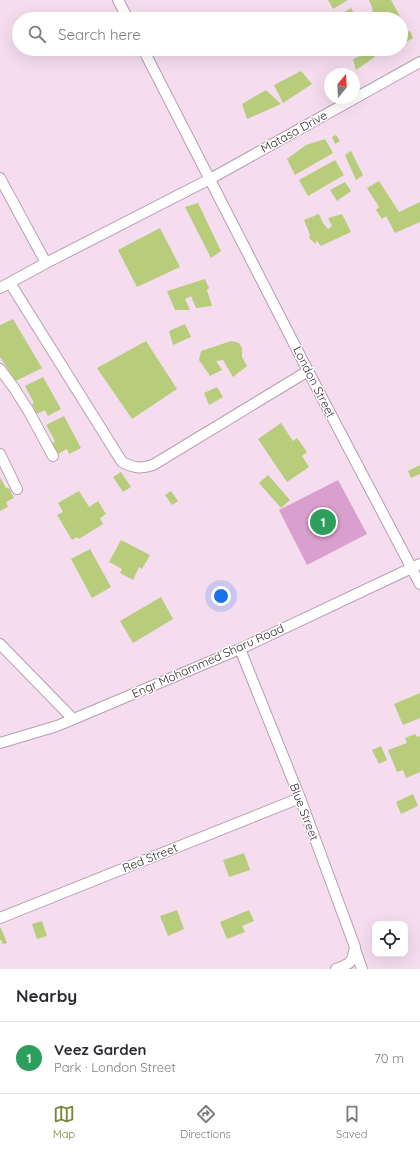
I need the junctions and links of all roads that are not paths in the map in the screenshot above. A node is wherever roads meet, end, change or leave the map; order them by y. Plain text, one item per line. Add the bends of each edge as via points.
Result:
1 (118, 0) edge
2 (124, 12) edge
3 (147, 56) edge
4 (420, 62) edge
5 (0, 178) edge
6 (210, 179) junction
7 (46, 263) junction
8 (10, 283) junction
9 (0, 288) edge
10 (0, 369) edge
11 (308, 371) junction
12 (0, 454) edge
13 (53, 456) dead end
14 (17, 489) dead end
15 (416, 566) edge
16 (420, 584) edge
17 (0, 644) edge
18 (240, 649) junction
19 (73, 719) junction
20 (0, 744) edge
21 (300, 798) junction
22 (0, 918) edge
23 (355, 947) junction
24 (336, 969) edge
25 (362, 969) edge

1 - 2 street
3 - 6 street, London Street
4 - 6 street, Matasa Drive
5 - 7 street
6 - 7 street, Matasa Drive
6 - 11 street, London Street
7 - 8 street, Matasa Drive
8 - 9 street, Matasa Drive
8 - 11 street via 122,462 131,466 141,468 153,465
10 - 13 street via 28,410
11 - 15 street, London Street
12 - 14 street
15 - 16 street, London Street
15 - 18 street, Engr Mohammed Sharu Road
17 - 19 street
18 - 19 street, Engr Mohammed Sharu Road
18 - 21 street, Blue Street
19 - 20 street, Engr Mohammed Sharu Road
21 - 22 street, Red Street
21 - 23 street, Blue Street
23 - 24 street via 348,965
23 - 25 street, Blue Street

